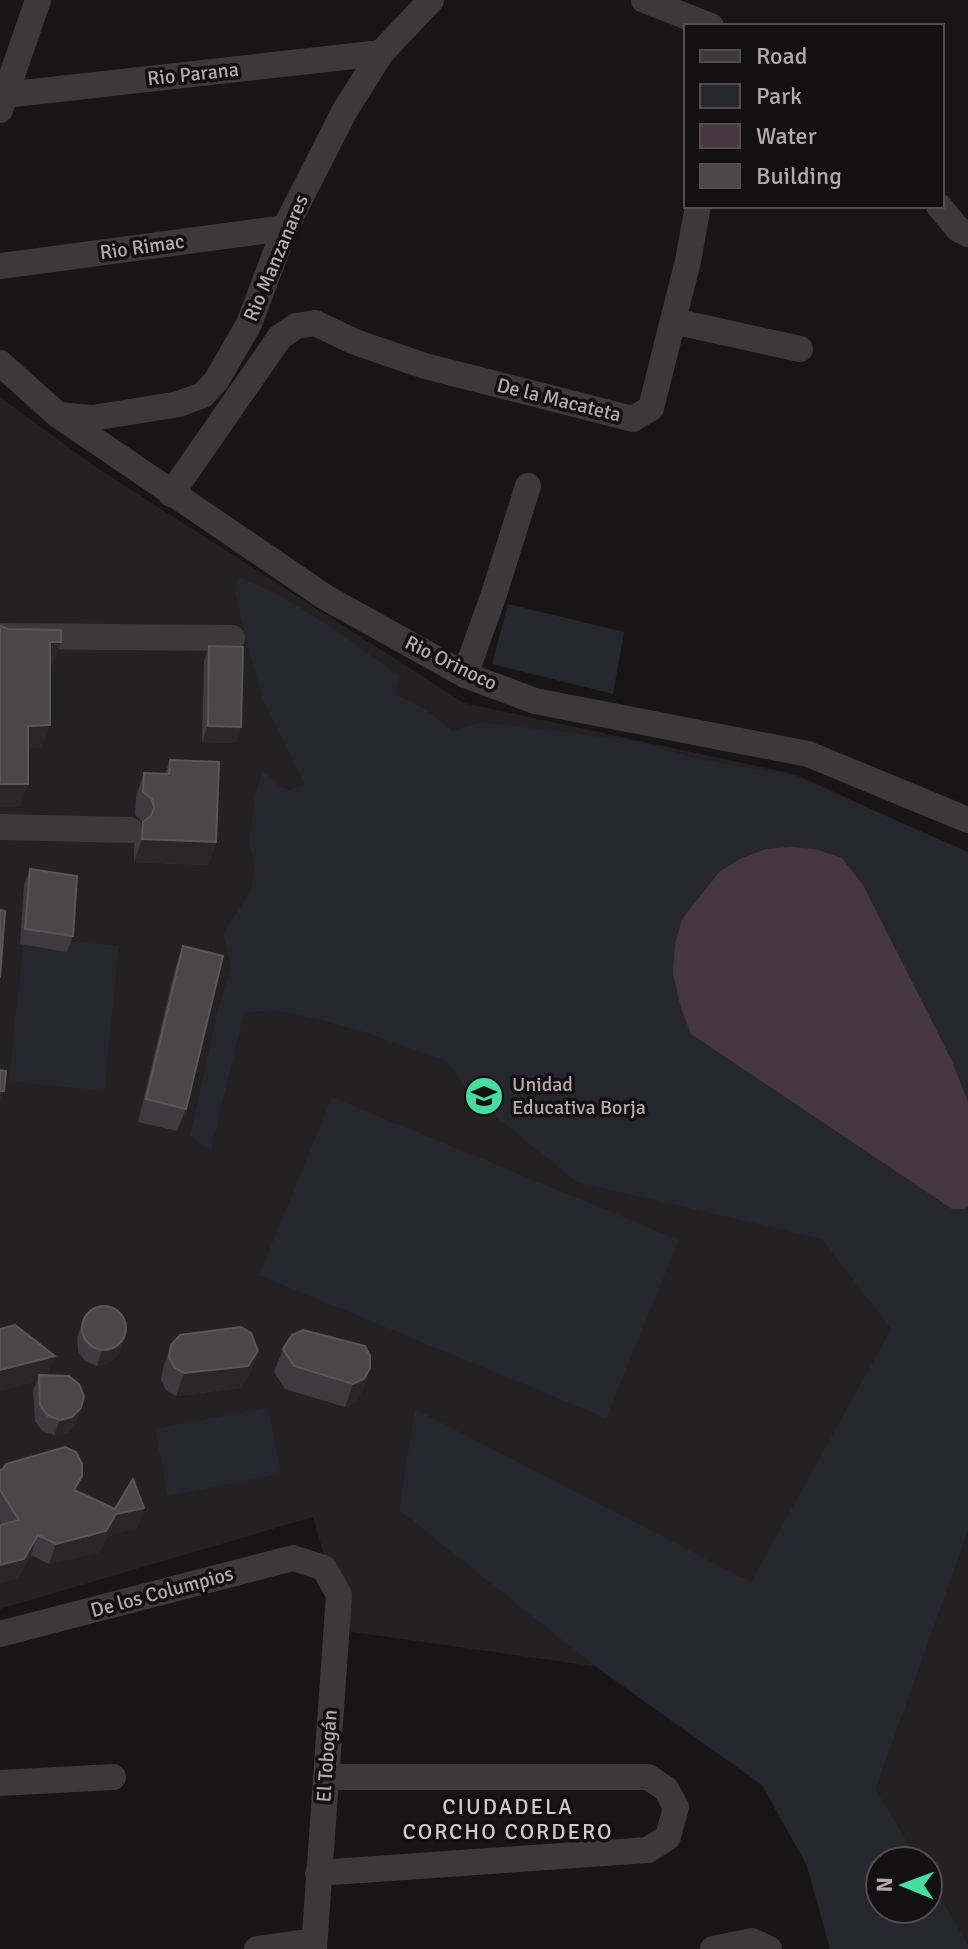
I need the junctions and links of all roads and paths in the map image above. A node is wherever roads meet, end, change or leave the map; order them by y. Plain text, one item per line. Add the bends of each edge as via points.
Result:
1 (38, 0) edge
2 (431, 0) edge
3 (644, 0) edge
4 (706, 24) edge
5 (12, 36) edge
6 (381, 53) junction
7 (3, 103) edge
8 (698, 208) edge
9 (941, 208) edge
10 (285, 228) junction
11 (968, 234) edge
12 (0, 266) edge
13 (673, 321) junction
14 (315, 323) joint
15 (800, 349) dead end
16 (0, 363) edge
17 (58, 415) junction
18 (528, 486) dead end
19 (171, 494) junction
20 (0, 636) edge
21 (232, 638) dead end
22 (465, 675) junction
23 (968, 820) edge
24 (0, 827) edge
25 (130, 830) dead end
26 (324, 1568) joint
27 (0, 1634) edge
28 (113, 1777) dead end
29 (326, 1777) junction
30 (0, 1783) edge
31 (318, 1873) junction
32 (314, 1945) edge
33 (257, 1949) edge
34 (713, 1949) edge
35 (769, 1949) edge

1 - 5 street
2 - 6 street, Rio Manzanares
3 - 4 street
5 - 7 street
6 - 7 street, Rio Parana
6 - 10 street, Rio Manzanares via 344,112
8 - 13 street, De la Macateta
9 - 11 street
10 - 12 street, Rio Rimac
10 - 17 street, Rio Manzanares via 249,324 203,395 93,418
13 - 14 street, De la Macateta via 651,408 633,419 425,366
13 - 15 street
14 - 19 street, Rio Manzanares via 296,326 280,337
16 - 17 street, Rio Orinoco
17 - 19 street, Rio Orinoco
18 - 22 street
19 - 22 street, Rio Orinoco via 325,597
20 - 21 street
22 - 23 street, Rio Orinoco via 535,701 808,754
24 - 25 street
26 - 27 street, De los Columpios via 293,1558
26 - 29 street, El Tobogán via 339,1595
28 - 30 street
29 - 31 street, El Tobogán
29 - 31 street via 648,1777 666,1789 676,1807 668,1837 648,1850
31 - 32 street, El Tobogán
32 - 33 street
34 - 35 street via 752,1941

